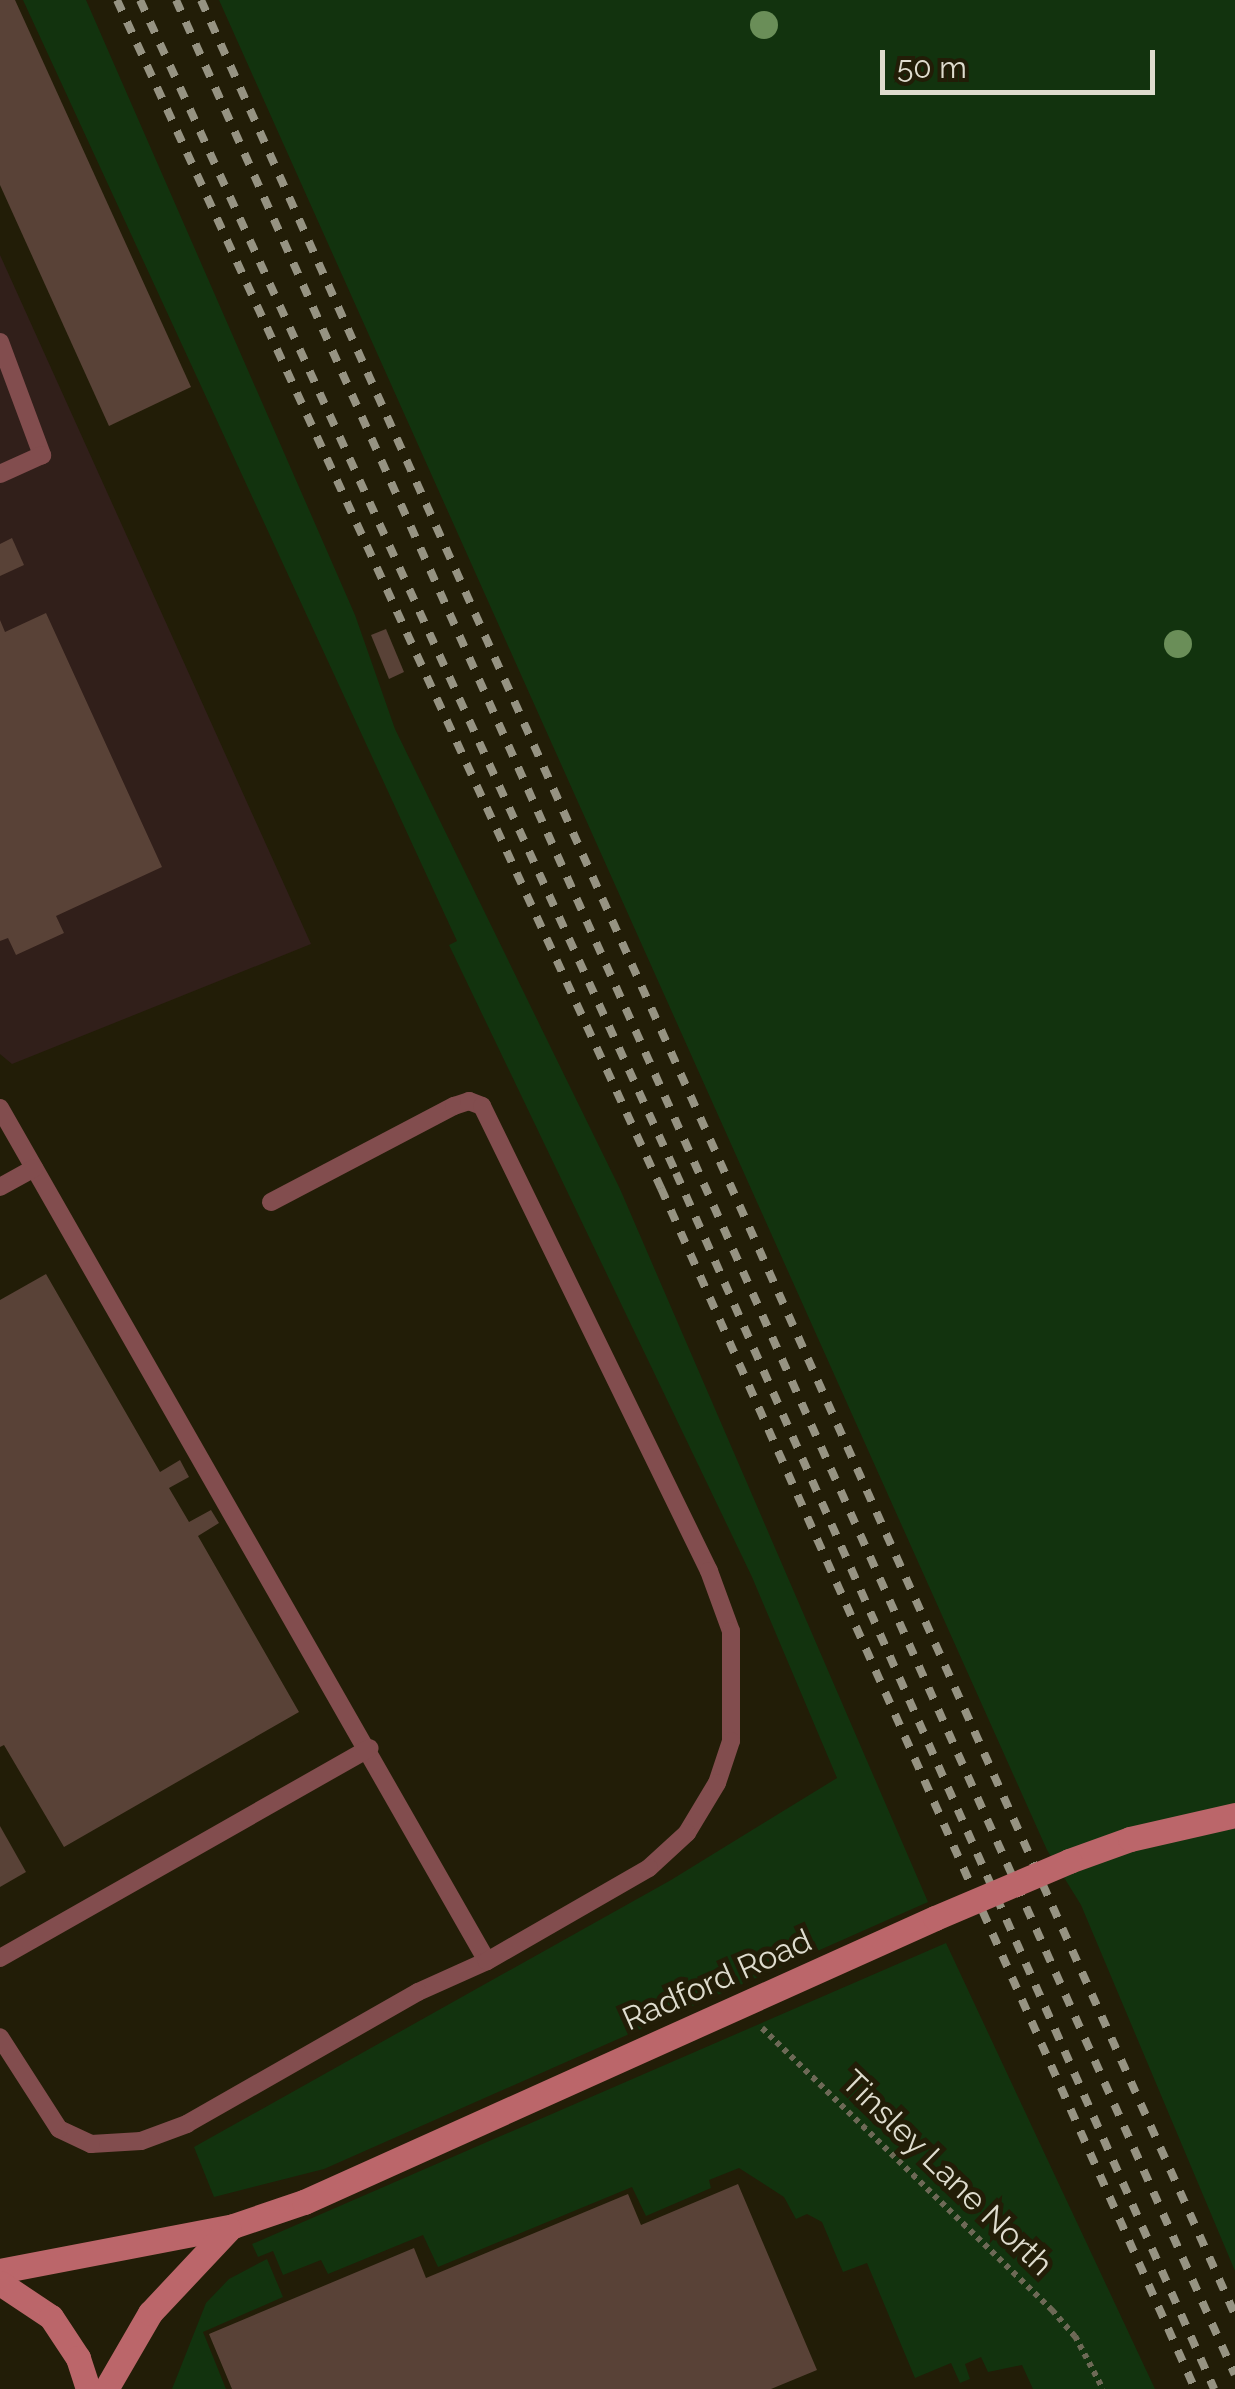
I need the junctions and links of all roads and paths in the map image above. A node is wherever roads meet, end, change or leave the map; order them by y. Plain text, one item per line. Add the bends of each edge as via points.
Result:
1 (0, 342) edge
2 (0, 474) edge
3 (0, 1108) edge
4 (34, 1168) junction
5 (0, 1186) edge
6 (271, 1202) dead end
7 (370, 1748) junction
8 (1235, 1815) edge
9 (0, 1958) edge
10 (487, 1961) junction
11 (740, 2005) junction
12 (0, 2037) edge
13 (233, 2226) junction
14 (0, 2272) edge
15 (0, 2284) edge
16 (88, 2389) edge
17 (106, 2389) edge
18 (1104, 2389) edge

1 - 2 lane via 42,455
3 - 4 lane
4 - 5 lane
4 - 7 lane
6 - 10 lane via 454,1106 482,1106 709,1571 731,1631 730,1741 717,1783 688,1833 649,1868
7 - 9 lane
7 - 10 lane
8 - 11 street, Radford Road, bridge via 1130,1838 1069,1861
10 - 12 lane via 418,1992 187,2124 141,2141 91,2144 59,2129
11 - 13 street, Radford Road via 318,2196
11 - 18 path, Tinsley Lane North via 1052,2310
13 - 14 street, Radford Road
13 - 17 street, Radford Road via 204,2249 150,2313
15 - 16 street via 51,2318 78,2358

